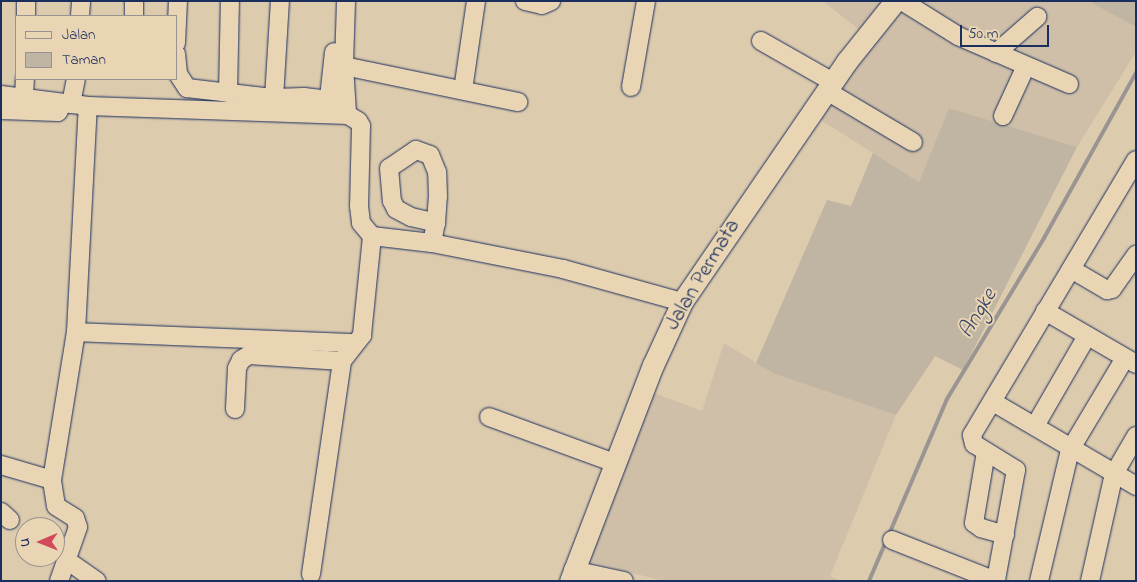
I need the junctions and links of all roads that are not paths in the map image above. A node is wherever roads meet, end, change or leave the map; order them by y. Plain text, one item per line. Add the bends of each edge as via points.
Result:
1 (26, 1) edge
2 (81, 1) edge
3 (134, 1) edge
4 (178, 1) edge
5 (230, 1) edge
6 (280, 1) edge
7 (336, 1) edge
8 (346, 1) edge
9 (476, 1) edge
10 (525, 1) edge
11 (551, 1) edge
12 (646, 1) edge
13 (895, 1) edge
14 (902, 1) edge
15 (26, 15) edge
16 (80, 15) edge
17 (134, 15) edge
18 (177, 15) edge
19 (1037, 17) dead end
20 (760, 42) dead end
21 (996, 53) junction
22 (344, 66) junction
23 (1026, 66) junction
24 (178, 74) edge
25 (76, 80) edge
26 (1069, 84) dead end
27 (830, 86) junction
28 (24, 87) edge
29 (632, 87) dead end
30 (463, 90) junction
31 (228, 93) junction
32 (1, 95) edge
33 (274, 98) junction
34 (518, 102) dead end
35 (74, 104) junction
36 (341, 105) junction
37 (1, 110) edge
38 (1003, 116) dead end
39 (913, 142) dead end
40 (1136, 160) edge
41 (1129, 186) edge
42 (436, 223) dead end
43 (372, 236) junction
44 (432, 243) junction
45 (1136, 255) edge
46 (1071, 269) junction
47 (682, 302) junction
48 (1045, 311) junction
49 (76, 332) junction
50 (1087, 336) junction
51 (354, 343) junction
52 (342, 361) junction
53 (1130, 361) edge
54 (993, 402) junction
55 (235, 409) dead end
56 (489, 417) dead end
57 (1035, 426) junction
58 (1136, 436) edge
59 (1070, 450) junction
60 (986, 452) junction
61 (615, 463) junction
62 (1, 465) edge
63 (1114, 474) junction
64 (52, 480) junction
65 (1136, 486) edge
66 (1005, 535) junction
67 (892, 540) dead end
68 (68, 561) junction
69 (311, 574) dead end
70 (571, 576) edge
71 (996, 580) edge
72 (59, 581) edge
73 (97, 581) edge
74 (624, 581) edge
75 (1039, 581) edge
76 (1090, 581) edge

1 - 15 street
2 - 16 street
3 - 17 street
4 - 18 street
5 - 31 street
6 - 33 street
7 - 36 street
8 - 22 street
9 - 30 street
10 - 11 street via 542,5
12 - 29 street
13 - 27 main road, Jalan Permata
14 - 21 street via 958,36
19 - 21 street
20 - 27 street
21 - 23 street
22 - 30 street
22 - 36 street
23 - 26 street
23 - 38 street
24 - 31 street via 187,88
25 - 35 street
27 - 39 street
27 - 47 main road, Jalan Permata
28 - 32 street
28 - 35 street
30 - 34 street
31 - 33 street
33 - 36 street
35 - 36 street
35 - 37 street via 58,112
35 - 49 street
36 - 43 street via 361,126 359,206 361,223
40 - 41 street
41 - 46 street
42 - 44 street
43 - 44 street
43 - 51 street via 362,335
44 - 47 street via 620,282
45 - 46 street via 1112,289 1107,290
46 - 48 street
47 - 61 main road, Jalan Permata
48 - 50 street
48 - 54 street
49 - 51 street
49 - 64 street
50 - 53 street
50 - 57 street
51 - 52 street
52 - 55 street via 248,355 238,368
52 - 69 street
53 - 59 street
54 - 57 street
54 - 60 street via 971,439
56 - 61 street
57 - 59 street
58 - 63 street
59 - 63 street
59 - 75 street
60 - 66 street via 1016,470
60 - 66 street via 974,523
61 - 70 main road, Jalan Permata
62 - 64 street
63 - 65 street
63 - 76 street
64 - 68 street via 56,506 77,522
66 - 71 street
67 - 71 street
68 - 72 street
68 - 73 street
70 - 74 street

